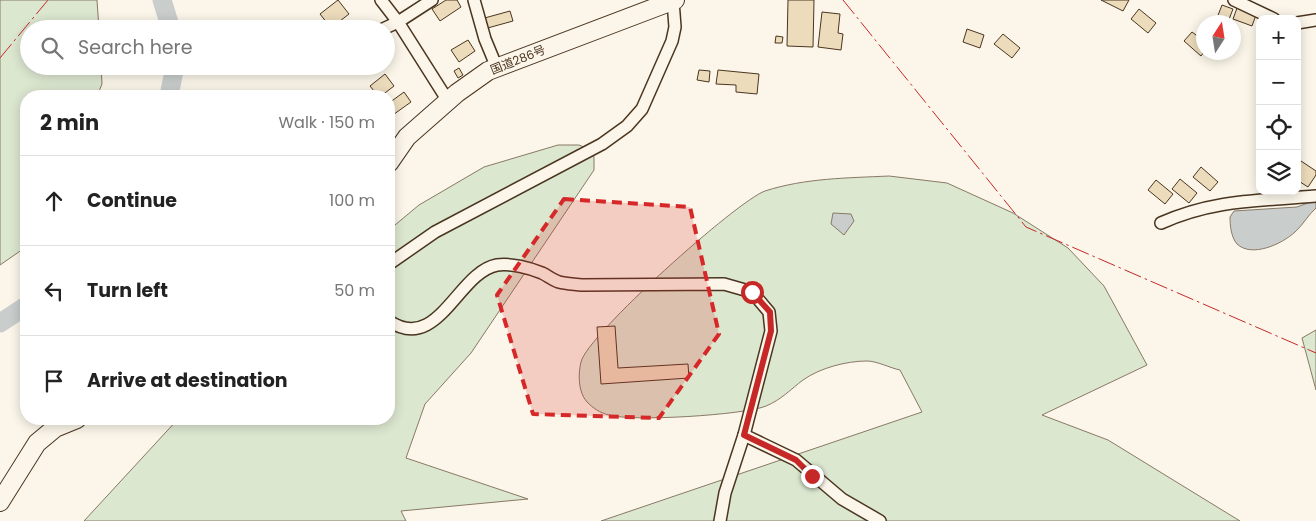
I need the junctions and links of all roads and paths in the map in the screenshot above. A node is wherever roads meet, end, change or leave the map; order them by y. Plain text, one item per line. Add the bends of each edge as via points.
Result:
1 (382, 0) edge
2 (474, 0) edge
3 (674, 0) edge
4 (1234, 0) edge
5 (425, 2) edge
6 (1266, 15) edge
7 (1316, 20) edge
8 (398, 22) junction
9 (1301, 22) edge
10 (395, 23) edge
11 (498, 68) junction
12 (448, 102) junction
13 (395, 154) edge
14 (1316, 196) edge
15 (1161, 223) dead end
16 (395, 260) edge
17 (395, 326) edge
18 (62, 425) edge
19 (744, 435) junction
20 (0, 502) edge
21 (720, 521) edge
22 (880, 521) edge

1 - 8 street
2 - 11 street via 485,39
3 - 11 highway, 国道286号
3 - 16 street via 672,41 642,109 627,126 602,144 435,232
4 - 6 street
5 - 8 street
7 - 9 street
8 - 10 street
8 - 12 street
11 - 12 highway, 国道286号 via 488,71
12 - 13 highway, 国道286号 via 407,137
14 - 15 street via 1218,204 1183,213
17 - 19 street via 413,329 427,324 482,273 497,265 521,267 559,282 582,285 736,286 752,292 770,312 771,331
18 - 20 highway via 37,443
19 - 21 street via 725,493
19 - 22 street via 796,460 842,499

